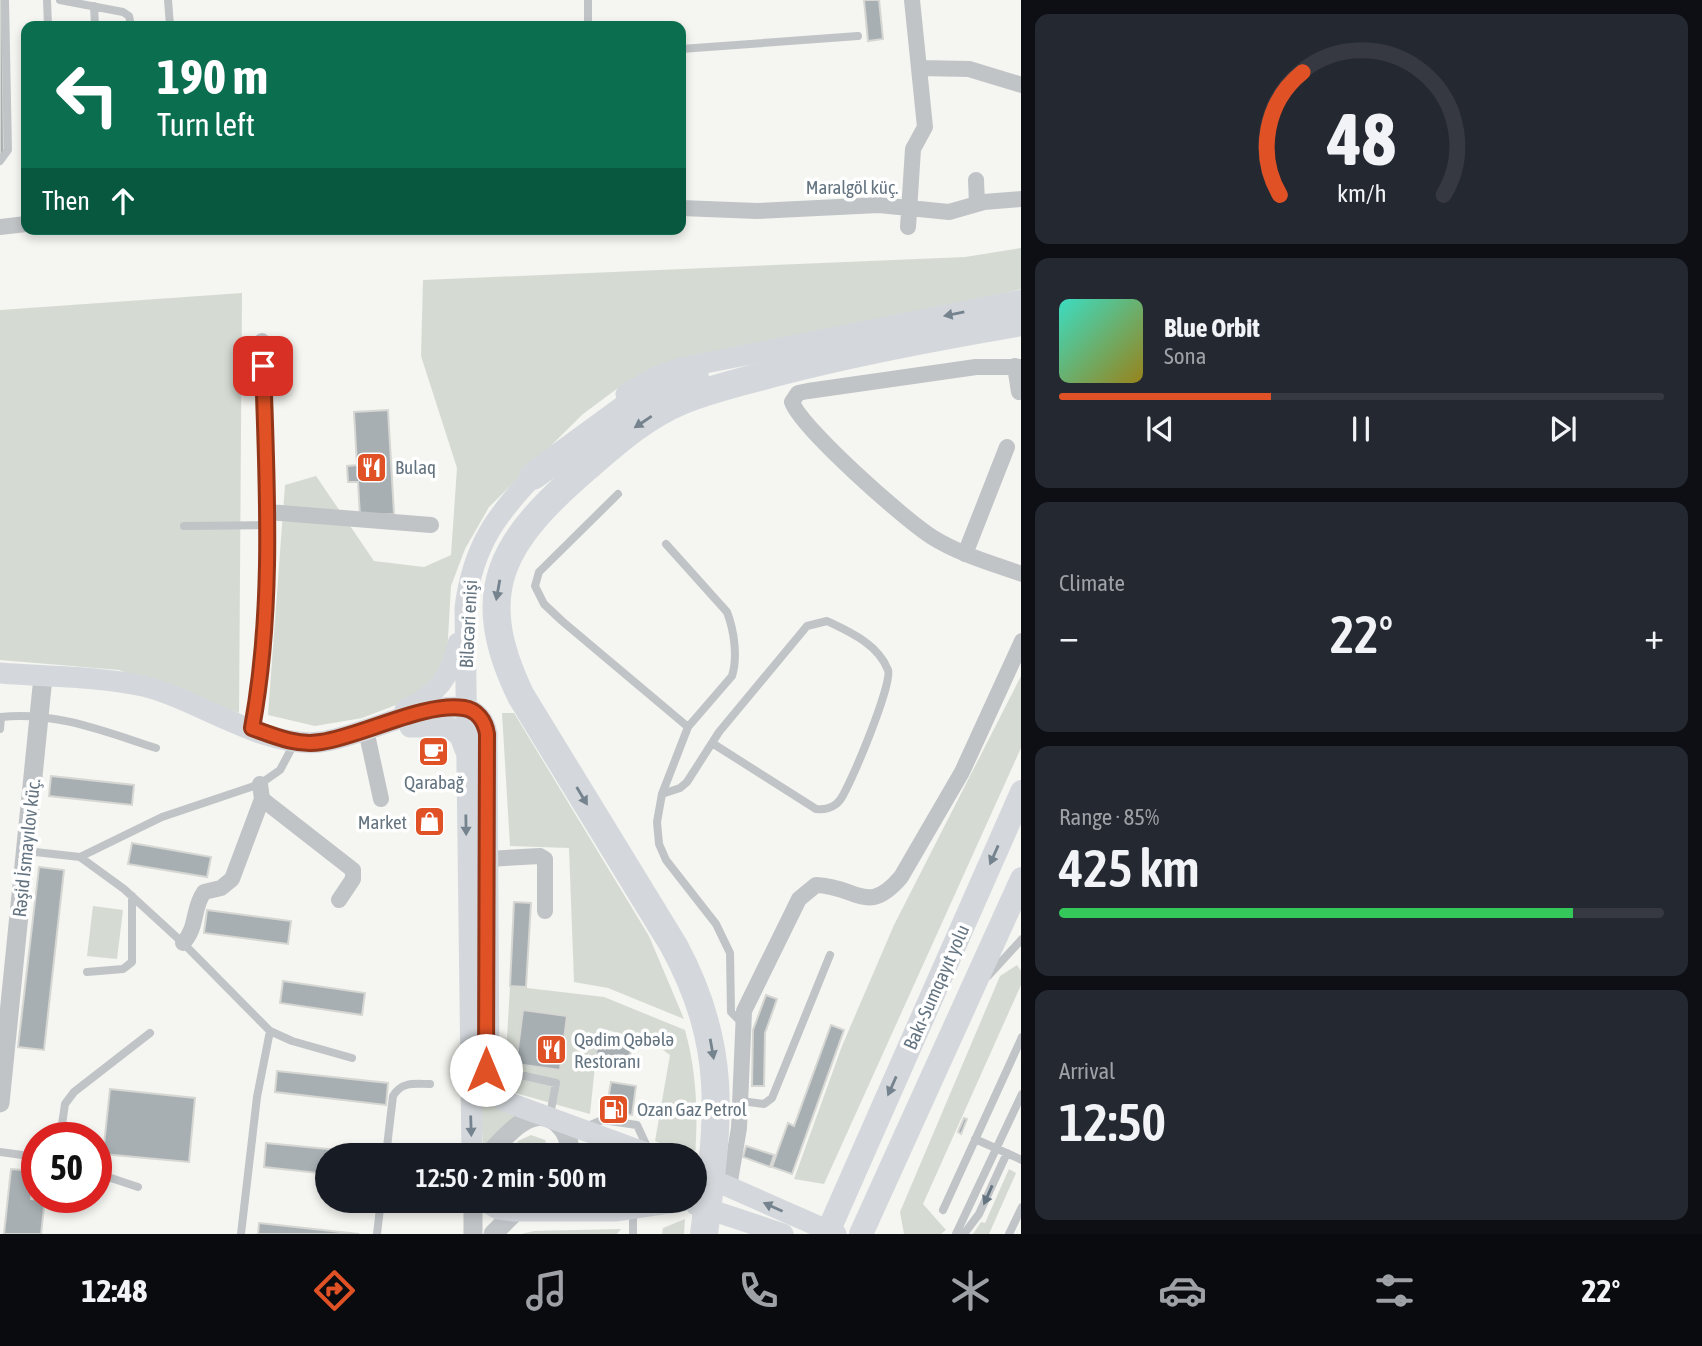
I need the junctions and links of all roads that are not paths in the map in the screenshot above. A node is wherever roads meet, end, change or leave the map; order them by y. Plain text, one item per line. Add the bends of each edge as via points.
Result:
1 (5, 0) edge
2 (47, 0) edge
3 (60, 0) edge
4 (168, 0) edge
5 (588, 0) edge
6 (912, 0) edge
7 (94, 6) junction
8 (48, 21) edge
9 (95, 21) edge
10 (129, 21) edge
11 (170, 21) edge
12 (588, 21) edge
13 (858, 36) dead end
14 (686, 49) edge
15 (920, 68) junction
16 (1021, 85) edge
17 (0, 161) edge
18 (976, 180) dead end
19 (1021, 198) edge
20 (977, 204) junction
21 (686, 208) edge
22 (908, 208) junction
23 (21, 225) edge
24 (0, 227) edge
25 (908, 227) dead end
26 (1021, 300) edge
27 (1021, 322) edge
28 (262, 341) dead end
29 (846, 355) junction
30 (1018, 366) edge
31 (1020, 393) edge
32 (1007, 447) dead end
33 (533, 476) junction
34 (618, 494) dead end
35 (268, 518) junction
36 (431, 525) dead end
37 (184, 526) dead end
38 (666, 544) dead end
39 (965, 554) junction
40 (1021, 574) edge
41 (465, 608) junction
42 (1021, 641) edge
43 (0, 673) edge
44 (43, 677) junction
45 (464, 708) junction
46 (1, 715) edge
47 (38, 716) junction
48 (688, 727) junction
49 (252, 728) junction
50 (0, 729) edge
51 (366, 730) junction
52 (295, 742) junction
53 (712, 743) junction
54 (156, 748) dead end
55 (465, 751) junction
56 (261, 792) junction
57 (1021, 792) edge
58 (662, 794) junction
59 (382, 799) dead end
60 (25, 851) junction
61 (80, 857) junction
62 (487, 859) junction
63 (1021, 879) edge
64 (132, 896) junction
65 (339, 900) dead end
66 (545, 911) dead end
67 (1021, 939) edge
68 (183, 943) junction
69 (830, 955) dead end
70 (87, 972) dead end
71 (5, 997) edge
72 (968, 1000) junction
73 (741, 1023) junction
74 (270, 1031) junction
75 (150, 1033) dead end
76 (1021, 1037) edge
77 (352, 1058) dead end
78 (525, 1076) dead end
79 (430, 1084) dead end
80 (1021, 1094) edge
81 (741, 1101) junction
82 (0, 1102) edge
83 (550, 1118) junction
84 (62, 1122) edge
85 (580, 1129) junction
86 (975, 1139) junction
87 (387, 1143) edge
88 (472, 1143) edge
89 (501, 1143) edge
90 (567, 1143) edge
91 (623, 1143) edge
92 (645, 1143) edge
93 (0, 1152) edge
94 (1007, 1153) junction
95 (21, 1155) edge
96 (1021, 1160) edge
97 (707, 1177) edge
98 (112, 1178) edge
99 (138, 1187) dead end
100 (729, 1187) junction
101 (1021, 1207) edge
102 (707, 1208) edge
103 (943, 1210) dead end
104 (379, 1213) edge
105 (473, 1213) edge
106 (514, 1213) edge
107 (633, 1213) edge
108 (241, 1234) edge
109 (377, 1234) edge
110 (473, 1234) edge
111 (494, 1234) edge
112 (632, 1234) edge
113 (704, 1234) edge
114 (783, 1234) edge
115 (827, 1234) edge
116 (836, 1234) edge
117 (861, 1234) edge
118 (956, 1234) edge
119 (964, 1234) edge
120 (1009, 1234) edge

1 - 17 lane via 8,150
2 - 8 lane
3 - 7 lane
4 - 11 lane
5 - 12 lane
6 - 15 street
7 - 9 lane
7 - 10 lane via 127,14
13 - 14 lane
15 - 16 street via 969,69
15 - 22 street via 925,127 913,149
18 - 20 street
19 - 20 street, Maralgöl küç.
20 - 22 street, Maralgöl küç. via 949,212
21 - 22 street, Maralgöl küç.
22 - 25 street
23 - 24 street
26 -> 33 main road, Biləcəri enişi via 658,376 593,418
27 - 29 highway
28 - 35 street
29 - 33 highway via 711,374 655,391 594,429
29 -> 113 highway via 709,390 649,418 536,513 510,551 501,575 496,622 508,668 694,984 711,1038 717,1081 715,1147
30 - 31 street
30 - 39 street via 976,367 808,391 793,398 794,407 821,438 912,524
32 - 39 street
33 - 41 main road, Biləcəri enişi via 491,526 478,550
34 - 48 lane via 539,572 535,586 544,604 562,621
35 - 36 street
35 - 37 lane
35 - 49 street
38 - 48 lane via 727,612 732,625 732,676
39 - 40 street
41 - 45 main road, Biləcəri enişi
41 - 51 main road via 454,664 445,682 416,705
42 - 73 street via 961,772 901,877 877,898 865,899 828,885 807,890
43 - 44 main road
44 - 47 street, Rəşid İsmayılov küç.
44 - 49 main road via 143,686
45 - 51 main road via 426,712
45 - 55 main road
45 - 62 main road via 480,717 487,734
46 - 47 lane
46 - 50 lane
47 - 54 lane via 83,724
47 - 60 street, Rəşid İsmayılov küç.
48 - 58 lane
49 - 52 main road
51 - 52 main road via 320,742
51 - 55 main road via 440,725 455,731
51 - 59 street
52 - 56 lane
53 - 53 lane via 807,626 827,621 861,638 882,657 890,673 883,703 840,800 823,810
53 - 58 lane via 687,782
55 -> 88 main road
56 - 61 lane via 162,817
56 - 65 street via 353,870 353,879
56 - 68 street via 232,879 221,888 204,892 197,903 193,932
57 -> 115 highway, Bakı-Sumqayıt yolu
58 - 73 lane via 659,845 724,939 732,967 731,1012
60 - 61 lane
60 - 71 street, Rəşid İsmayılov küç.
61 - 64 lane
62 - 66 street via 545,859
62 - 83 main road via 486,1070 491,1090 500,1098
63 - 72 highway, Bakı-Sumqayıt yolu
64 - 68 lane
64 - 70 lane via 132,962 123,969
67 - 72 lane
68 - 74 lane
69 - 81 lane via 772,1098 764,1104
71 - 82 street, Rəşid İsmayılov küç.
72 - 117 highway, Bakı-Sumqayıt yolu
73 - 81 street
74 - 77 lane
74 - 108 lane via 257,1097
75 - 84 lane via 74,1092 65,1104
76 - 86 lane
78 - 83 lane via 556,1083
79 - 87 lane via 403,1085 397,1090
80 - 118 lane
81 - 100 street
83 - 85 main road
83 - 89 street via 527,1119
83 - 90 street via 564,1130
85 - 91 main road
85 - 92 lane via 602,1120 637,1125
86 - 94 lane
86 - 103 lane
93 - 95 lane
94 - 96 lane
94 -> 119 lane via 979,1214
97 - 100 main road
98 - 99 lane
116 -> 100 main road
101 - 120 lane
102 - 114 main road
104 - 109 lane
105 - 110 street
106 - 111 street
107 - 112 lane

